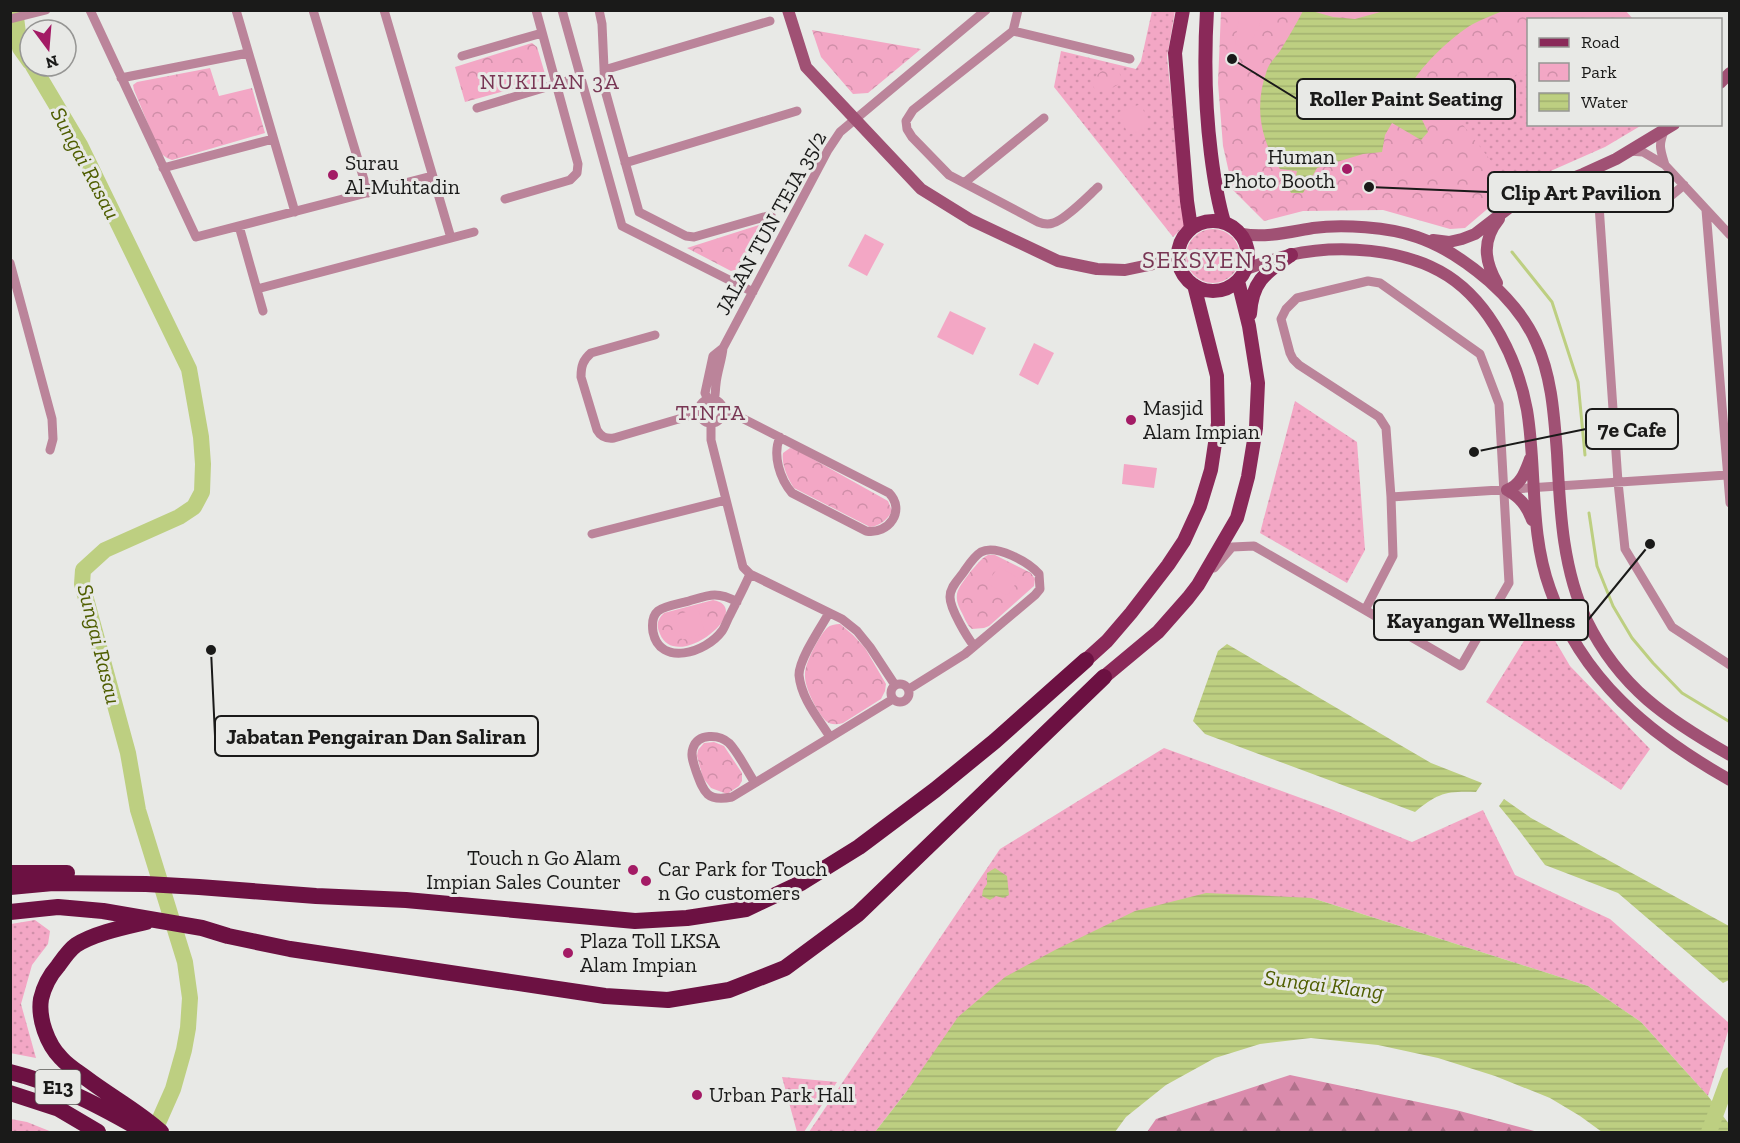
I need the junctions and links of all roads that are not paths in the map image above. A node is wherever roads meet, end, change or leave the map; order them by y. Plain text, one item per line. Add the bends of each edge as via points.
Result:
1 (90, 10) edge
2 (236, 10) edge
3 (313, 10) edge
4 (384, 10) edge
5 (536, 10) edge
6 (562, 10) edge
7 (599, 10) edge
8 (788, 10) edge
9 (986, 10) edge
10 (1018, 10) edge
11 (1183, 10) edge
12 (1207, 10) edge
13 (43, 11) edge
14 (10, 18) edge
15 (770, 21) dead end
16 (1013, 32) junction
17 (542, 33) junction
18 (248, 54) junction
19 (462, 56) dead end
20 (1130, 59) dead end
21 (604, 70) junction
22 (580, 77) junction
23 (121, 78) junction
24 (556, 84) junction
25 (477, 108) dead end
26 (797, 111) dead end
27 (1044, 118) dead end
28 (855, 120) junction
29 (1670, 127) edge
30 (273, 139) junction
31 (1629, 151) junction
32 (625, 163) junction
33 (1665, 165) junction
34 (164, 168) junction
35 (432, 176) junction
36 (964, 183) junction
37 (1684, 185) junction
38 (1098, 187) dead end
39 (368, 193) junction
40 (505, 198) dead end
41 (1510, 206) junction
42 (1706, 210) junction
43 (295, 212) junction
44 (771, 215) dead end
45 (1224, 222) junction
46 (239, 226) junction
47 (1191, 228) junction
48 (474, 232) dead end
49 (1242, 234) junction
50 (1730, 236) edge
51 (1417, 237) junction
52 (451, 238) junction
53 (1290, 255) junction
54 (1178, 259) junction
55 (10, 263) edge
56 (1246, 269) junction
57 (1238, 282) junction
58 (1194, 285) junction
59 (257, 289) junction
60 (753, 292) junction
61 (1504, 294) junction
62 (263, 311) dead end
63 (1249, 326) junction
64 (655, 335) dead end
65 (723, 348) junction
66 (713, 397) junction
67 (723, 412) junction
68 (699, 413) junction
69 (711, 423) junction
70 (780, 437) junction
71 (50, 450) dead end
72 (1531, 457) junction
73 (1727, 475) junction
74 (1618, 482) junction
75 (1558, 486) junction
76 (1533, 488) junction
77 (1505, 490) junction
78 (1391, 497) junction
79 (726, 500) junction
80 (1730, 503) edge
81 (1536, 530) junction
82 (592, 534) dead end
83 (750, 574) junction
84 (1198, 585) junction
85 (736, 602) junction
86 (1365, 610) junction
87 (830, 613) junction
88 (974, 646) junction
89 (1086, 660) joint
90 (1730, 665) edge
91 (1104, 677) joint
92 (895, 685) junction
93 (909, 689) junction
94 (893, 699) junction
95 (830, 737) junction
96 (1730, 755) edge
97 (1730, 780) edge
98 (755, 783) junction
99 (10, 873) edge
100 (146, 884) junction
101 (10, 887) edge
102 (10, 912) edge
103 (153, 920) junction
104 (10, 1072) edge
105 (10, 1093) edge
106 (105, 1101) junction
107 (97, 1132) edge
108 (145, 1132) edge
109 (161, 1132) edge

1 - 23 street
2 - 18 street
3 - 39 street
4 - 35 street
5 - 17 street
6 - 22 street
7 - 21 street
8 - 28 main road via 806,67
9 - 28 street, JALAN TUN TEJA 35/2
10 - 16 street
11 - 47 main road via 1175,53
12 - 45 main road via 1206,112 1216,199
13 - 14 street
15 - 21 street
16 - 20 street
16 - 36 street via 913,110 906,121 912,137 949,175
17 - 19 street
17 - 24 street
18 - 23 street
18 - 30 street
21 - 32 street via 605,90
22 - 24 street
22 - 60 street via 622,226
23 - 34 street
24 - 25 street
24 - 40 street via 578,164 577,173 570,180
26 - 32 street
27 - 36 street
28 - 54 main road via 921,189 971,220 1058,261 1097,270 1125,270
28 - 60 street, JALAN TUN TEJA 35/2 via 840,132 828,150
29 - 31 main road
29 - 33 street via 1660,142
30 - 34 street
30 - 43 street
31 - 33 street via 1652,155
31 - 41 main road
32 - 44 street via 639,212 686,236
33 - 37 street
34 - 46 street via 196,237
35 - 39 street
35 - 52 street
36 - 38 street via 1046,224 1061,219
37 - 42 street
37 - 74 street via 1672,195 1613,200 1599,205
39 - 43 street
41 - 51 main road via 1475,234 1462,239 1449,242
41 - 61 main road via 1495,224 1486,249 1489,268
42 - 50 street
42 - 73 street
43 - 46 street
45 - 47 main road via 1213,220
45 - 49 main road
46 - 59 street
47 - 54 main road via 1181,242
48 - 52 street
49 - 51 main road via 1258,237 1340,227 1389,230
49 - 56 main road via 1249,255
51 - 61 main road via 1452,253
52 - 59 street
53 - 56 main road
53 - 63 main road via 1256,285
53 - 72 main road via 1339,249 1383,252 1417,261 1448,276 1466,291 1491,320 1511,355 1527,410
54 - 58 main road via 1183,275
55 - 71 street via 52,419
56 - 57 main road
57 - 58 main road via 1216,292
57 - 63 main road
58 - 89 main road via 1217,376 1218,423 1200,506 1168,565 1107,641
59 - 62 street
60 - 65 street, JALAN TUN TEJA 35/2
61 - 75 main road via 1535,339 1546,371 1555,419
63 - 84 main road via 1258,383 1248,477 1236,518
64 - 68 street via 591,353 584,359 581,377 597,430 608,439 614,438
65 - 66 street, JALAN TUN TEJA 35/2
65 - 66 street, JALAN TUN TEJA 35/2 via 713,356 705,393
66 - 67 street via 722,405
66 - 68 street via 701,406
67 - 69 street via 718,421
67 - 70 street
68 - 69 street via 702,420
69 - 79 street via 711,440
70 - 70 street via 889,493 897,507 889,524 882,530 866,531 792,493 780,473
72 - 76 main road
72 - 77 main road via 1518,483
73 - 74 street
73 - 80 street
74 - 75 street
74 - 90 street via 1625,549 1660,608 1672,627
75 - 76 street
75 - 96 main road via 1573,585 1608,656 1630,684 1660,711
76 - 77 street
76 - 81 main road
77 - 78 street
77 - 78 street via 1499,404 1480,354 1380,283 1368,281 1298,298 1281,319 1293,359 1382,420 1386,428
77 - 81 main road via 1525,504
77 - 86 street via 1509,583 1461,666
78 - 86 street via 1393,556
79 - 82 street
79 - 83 street via 743,567
81 - 97 main road via 1550,590 1587,663 1640,720
83 - 85 street
83 - 87 street
84 - 86 street via 1232,547 1254,546
84 - 91 main road via 1158,632
85 - 85 street via 722,632 699,648 675,654 662,650 655,640 653,619 659,610 714,594
87 - 92 street via 857,631
87 - 95 street via 813,639 799,673 807,701
88 - 88 street via 1040,589 1038,574 1028,564 993,550 984,551 975,556 951,589 953,607
88 - 93 street
89 - 100 highway via 995,741 859,847 801,883 746,909 635,921 406,900
91 - 103 highway via 858,914 785,968 729,990 668,1000 605,996 290,949
92 - 93 street via 903,684
92 - 94 street via 891,690
93 - 94 street via 904,702
94 - 95 street
95 - 98 street
98 - 98 street via 732,796 711,797 703,790 692,758 696,742 706,736 719,736 729,744
99 - 100 highway via 71,873
100 - 101 highway
102 - 103 highway via 58,907
103 - 106 highway via 76,945 49,977 41,999 43,1025 52,1047
104 - 106 highway, E13
105 - 107 highway, E13 via 58,1109
106 - 108 highway, E13
106 - 109 highway via 145,1118

